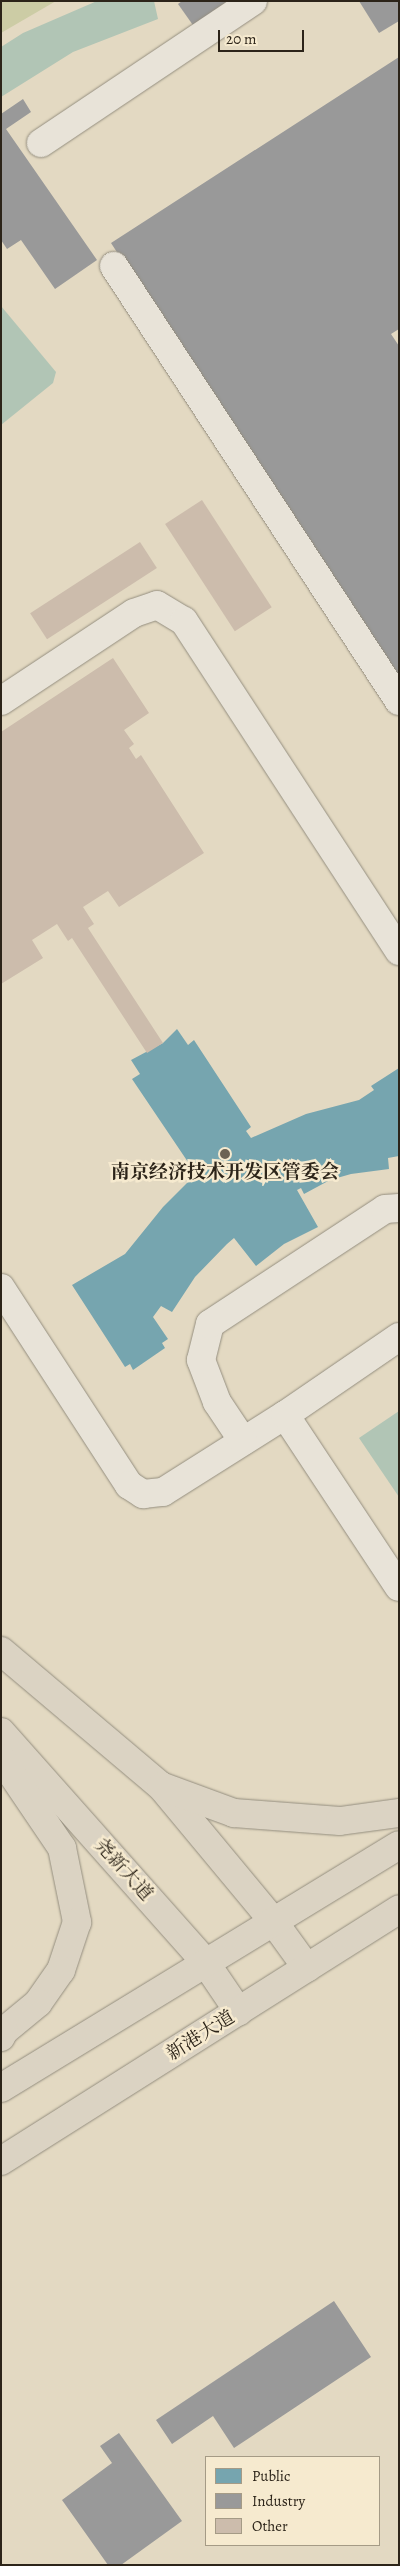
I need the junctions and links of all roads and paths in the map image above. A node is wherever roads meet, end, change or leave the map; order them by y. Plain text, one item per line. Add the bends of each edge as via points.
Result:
1 (253, 1) edge
2 (40, 143) dead end
3 (114, 266) dead end
4 (1, 701) edge
5 (399, 701) edge
6 (399, 951) edge
7 (399, 1208) edge
8 (1, 1288) edge
9 (399, 1337) edge
10 (284, 1415) junction
11 (243, 1440) junction
12 (399, 1587) edge
13 (1, 1651) edge
14 (1, 1732) edge
15 (1, 1758) edge
16 (161, 1786) junction
17 (398, 1813) edge
18 (399, 1846) edge
19 (399, 1909) edge
20 (273, 1921) junction
21 (205, 1962) junction
22 (307, 1968) junction
23 (239, 2012) junction
24 (2, 2033) edge
25 (1, 2088) edge
26 (1, 2161) edge

1 - 2 lane
3 - 5 lane
4 - 6 lane via 134,613 157,606 184,621
7 - 11 lane via 385,1209 210,1324 201,1360 217,1402
8 - 11 lane via 129,1485 143,1494 163,1492
9 - 10 lane
10 - 11 lane
10 - 12 lane
13 - 16 main road
14 - 21 main road, 尧新大道
15 - 24 main road, 尧新大道 via 62,1848 77,1922 61,1970 38,2003
16 - 17 main road via 234,1813 340,1821
16 - 20 main road
18 - 20 main road
19 - 22 main road, 新港大道
20 - 21 main road
20 - 22 main road
21 - 23 main road, 尧新大道
21 - 25 main road
22 - 23 main road, 新港大道
23 - 26 main road, 新港大道

